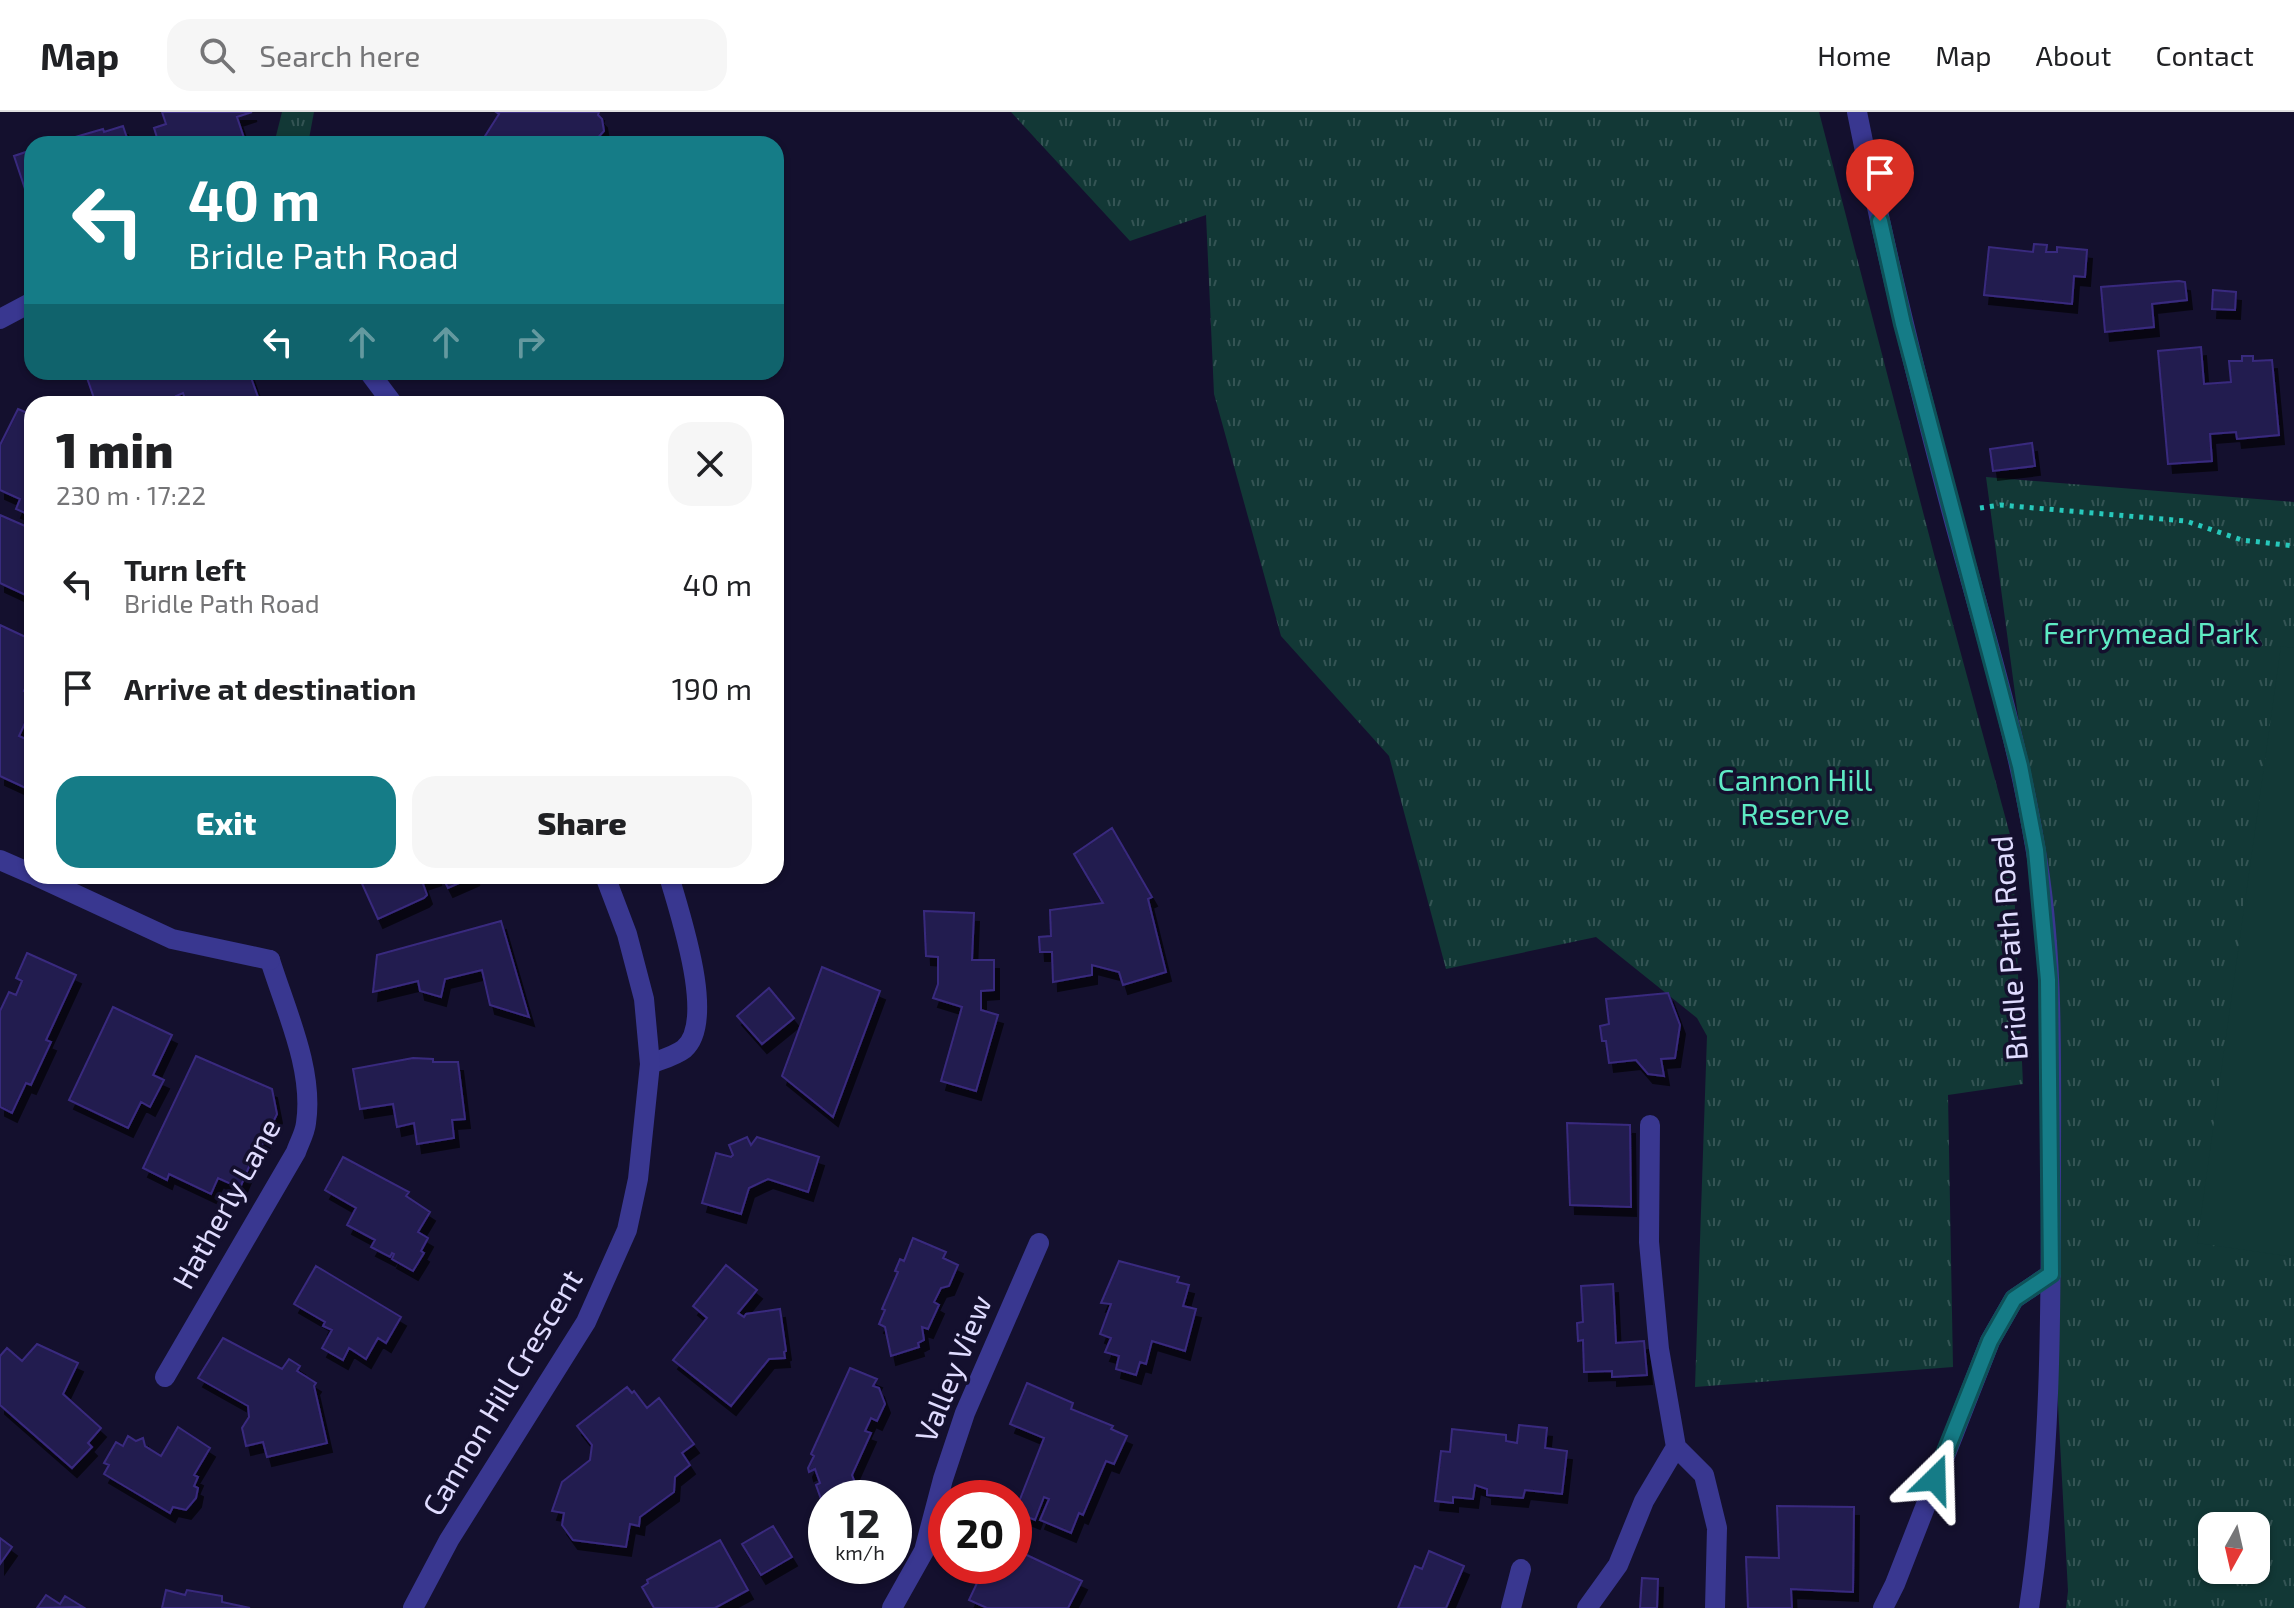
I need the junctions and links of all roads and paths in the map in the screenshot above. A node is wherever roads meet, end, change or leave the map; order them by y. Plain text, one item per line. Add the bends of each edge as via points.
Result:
1 (1857, 112) edge
2 (24, 306) edge
3 (0, 319) edge
4 (1953, 514) junction
5 (2294, 546) edge
6 (0, 860) edge
7 (24, 871) edge
8 (53, 884) edge
9 (608, 884) edge
10 (671, 884) edge
11 (650, 1064) junction
12 (1650, 1125) dead end
13 (1039, 1243) dead end
14 (2051, 1274) junction
15 (165, 1377) dead end
16 (1676, 1447) junction
17 (1521, 1569) dead end
18 (413, 1608) edge
19 (892, 1608) edge
20 (1511, 1608) edge
21 (1587, 1608) edge
22 (1715, 1608) edge
23 (1883, 1608) edge
24 (2029, 1608) edge

1 - 4 street, Bridle Path Road via 1903,324
2 - 3 street
4 - 5 path via 2000,505 2156,518 2186,521 2242,540
4 - 14 street, Bridle Path Road via 2020,766 2036,850 2048,980
6 - 7 street
8 - 15 street, Hatherly Lane via 172,939 270,960 300,1055 308,1101 306,1127 296,1152
9 - 11 street, Cannon Hill Crescent via 644,999
10 - 11 street via 695,968 694,1033 685,1049
11 - 18 street, Cannon Hill Crescent via 638,1179 627,1230 609,1273 586,1322 449,1540
12 - 16 street via 1649,1242 1659,1349
13 - 19 street, Valley View via 965,1413 924,1551
14 - 23 street via 2014,1299 1990,1341
14 - 24 street, Bridle Path Road via 2037,1554
16 - 21 street via 1644,1501 1618,1565
16 - 22 street via 1704,1475 1717,1528
17 - 20 street

